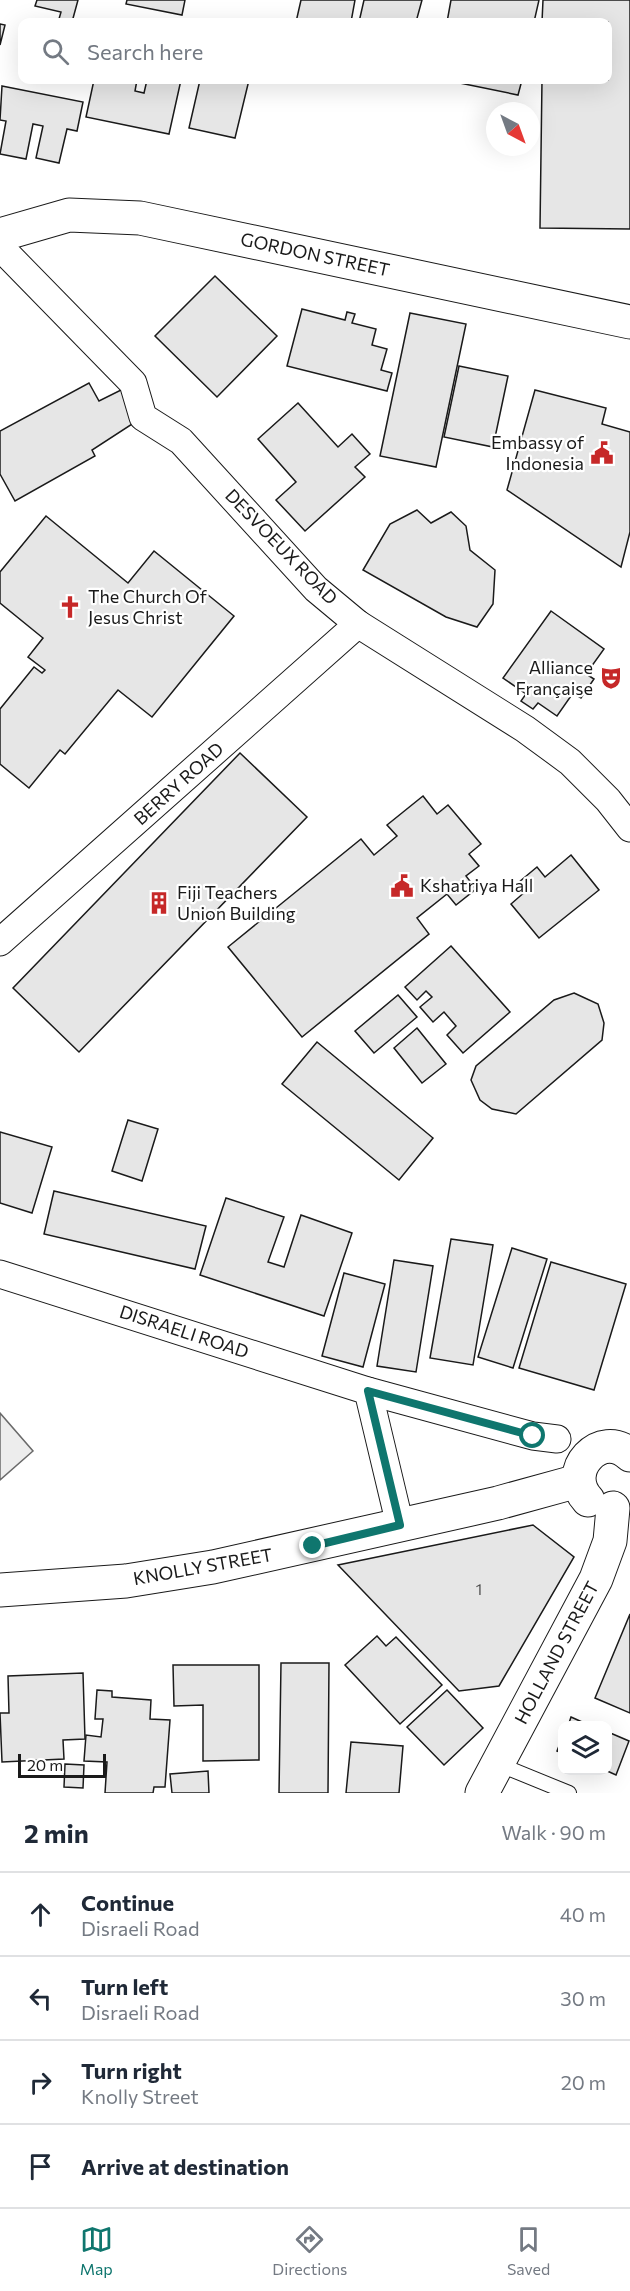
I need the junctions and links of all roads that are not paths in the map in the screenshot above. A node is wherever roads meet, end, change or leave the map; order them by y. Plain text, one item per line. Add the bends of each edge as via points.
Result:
1 (0, 234) edge
2 (0, 247) edge
3 (630, 322) edge
4 (358, 624) junction
5 (630, 828) edge
6 (0, 942) edge
7 (0, 1274) edge
8 (368, 1391) junction
9 (557, 1438) dead end
10 (630, 1455) edge
11 (578, 1480) junction
12 (621, 1503) edge
13 (400, 1525) junction
14 (0, 1590) edge
15 (498, 1764) junction
16 (482, 1793) edge
17 (569, 1793) edge

1 - 3 main road, GORDON STREET via 69,215 140,218
2 - 4 street, DESVOEUX ROAD via 133,383 143,417 181,441 316,589
4 - 5 street, DESVOEUX ROAD via 525,729 570,762
4 - 6 street, BERRY ROAD
7 - 8 street, DISRAELI ROAD
8 - 9 street, DISRAELI ROAD via 533,1436
8 - 13 street
10 - 11 main road via 617,1448 597,1449 582,1462
11 - 12 main road via 586,1498 603,1508
11 - 13 main road, KNOLLY STREET
12 - 15 main road, HOLLAND STREET via 596,1579
13 - 14 main road, KNOLLY STREET via 163,1576
15 - 16 main road, HOLLAND STREET
15 - 17 lane

